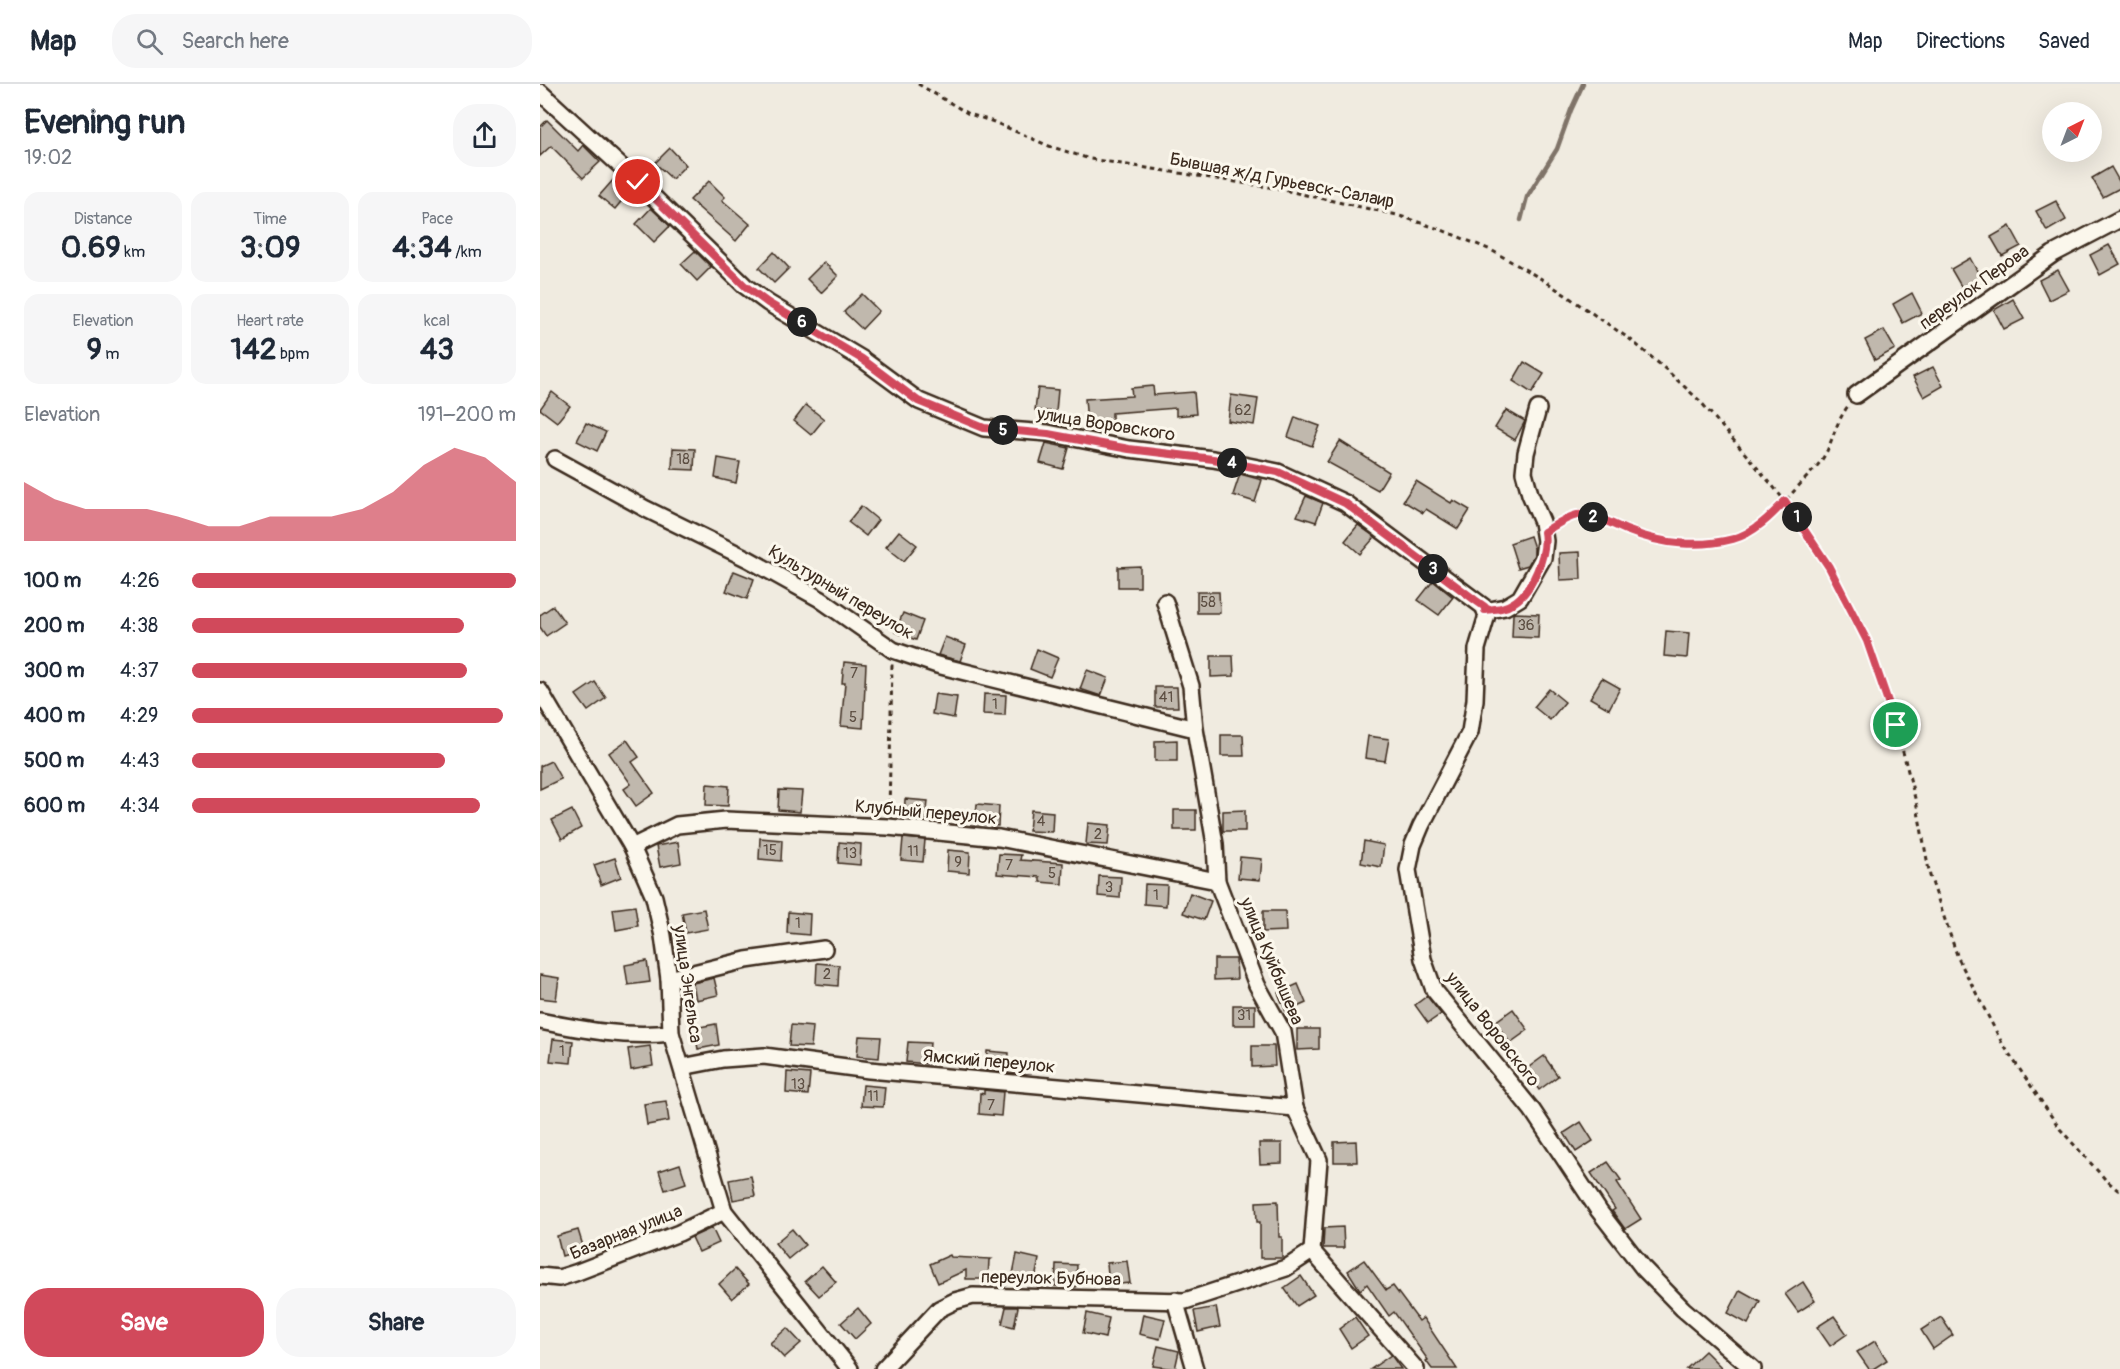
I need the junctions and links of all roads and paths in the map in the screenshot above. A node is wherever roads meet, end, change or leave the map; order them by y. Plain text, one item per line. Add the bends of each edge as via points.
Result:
1 (918, 84) edge
2 (540, 92) edge
3 (2120, 219) edge
4 (1856, 395) joint
5 (1538, 408) dead end
6 (555, 459) dead end
7 (1785, 501) junction
8 (1544, 532) junction
9 (1165, 602) dead end
10 (1485, 610) junction
11 (893, 650) junction
12 (540, 691) edge
13 (1195, 729) junction
14 (888, 827) junction
15 (632, 846) junction
16 (1217, 881) junction
17 (824, 949) dead end
18 (669, 979) junction
19 (540, 1021) edge
20 (670, 1034) junction
21 (682, 1067) junction
22 (1295, 1108) junction
23 (2120, 1192) edge
24 (724, 1211) junction
25 (1312, 1251) junction
26 (541, 1278) edge
27 (1175, 1300) junction
28 (850, 1369) edge
29 (883, 1369) edge
30 (1195, 1369) edge
31 (1416, 1369) edge
32 (1753, 1369) edge

1 - 7 path, Бывшая ж/д Гурьевск-Салаир via 969,114 1090,159 1274,188 1397,215 1491,250 1579,302 1631,339 1700,401
2 - 10 street, улица Воровского via 745,286 849,350 918,401 984,428 1048,434 1278,472 1345,503
3 - 4 street, переулок Перова via 2053,254
4 - 7 path via 1836,423 1819,463
5 - 8 street via 1524,472
6 - 11 street, Культурный переулок via 820,598
7 - 8 path via 1766,520 1733,539 1667,543 1603,519 1576,515
7 - 23 path, Бывшая ж/д Гурьевск-Салаир via 1829,567 1867,641 1896,725 1930,876 1962,968 2002,1043 2060,1129
8 - 10 street via 1543,558 1520,598 1505,607
9 - 13 street, улица Куйбышева via 1191,686
10 - 32 street, улица Воровского via 1477,649 1470,732 1421,826 1408,870 1428,975 1434,990 1532,1110 1599,1211 1643,1268 1683,1309
11 - 13 street, Культурный переулок via 937,665
11 - 14 path
12 - 15 street, улица Энгельса
13 - 16 street, улица Куйбышева via 1215,844
14 - 15 street, Клубный переулок via 726,820 677,825
14 - 16 street, Клубный переулок via 999,838
15 - 18 street, улица Энгельса via 654,897
16 - 22 street, улица Куйбышева via 1257,985 1283,1032
17 - 18 street via 746,960
18 - 20 street, улица Энгельса
19 - 20 street via 593,1032
20 - 21 street, улица Энгельса
21 - 22 street, Ямский переулок via 764,1056 869,1070
21 - 24 street, улица Энгельса
22 - 25 street, улица Куйбышева via 1319,1160
24 - 26 street, Базарная улица via 575,1274
24 - 28 street, улица Энгельса
25 - 27 street, переулок Бубнова via 1286,1268 1185,1301
25 - 31 street
27 - 29 street, переулок Бубнова via 973,1296 939,1309
27 - 30 street

